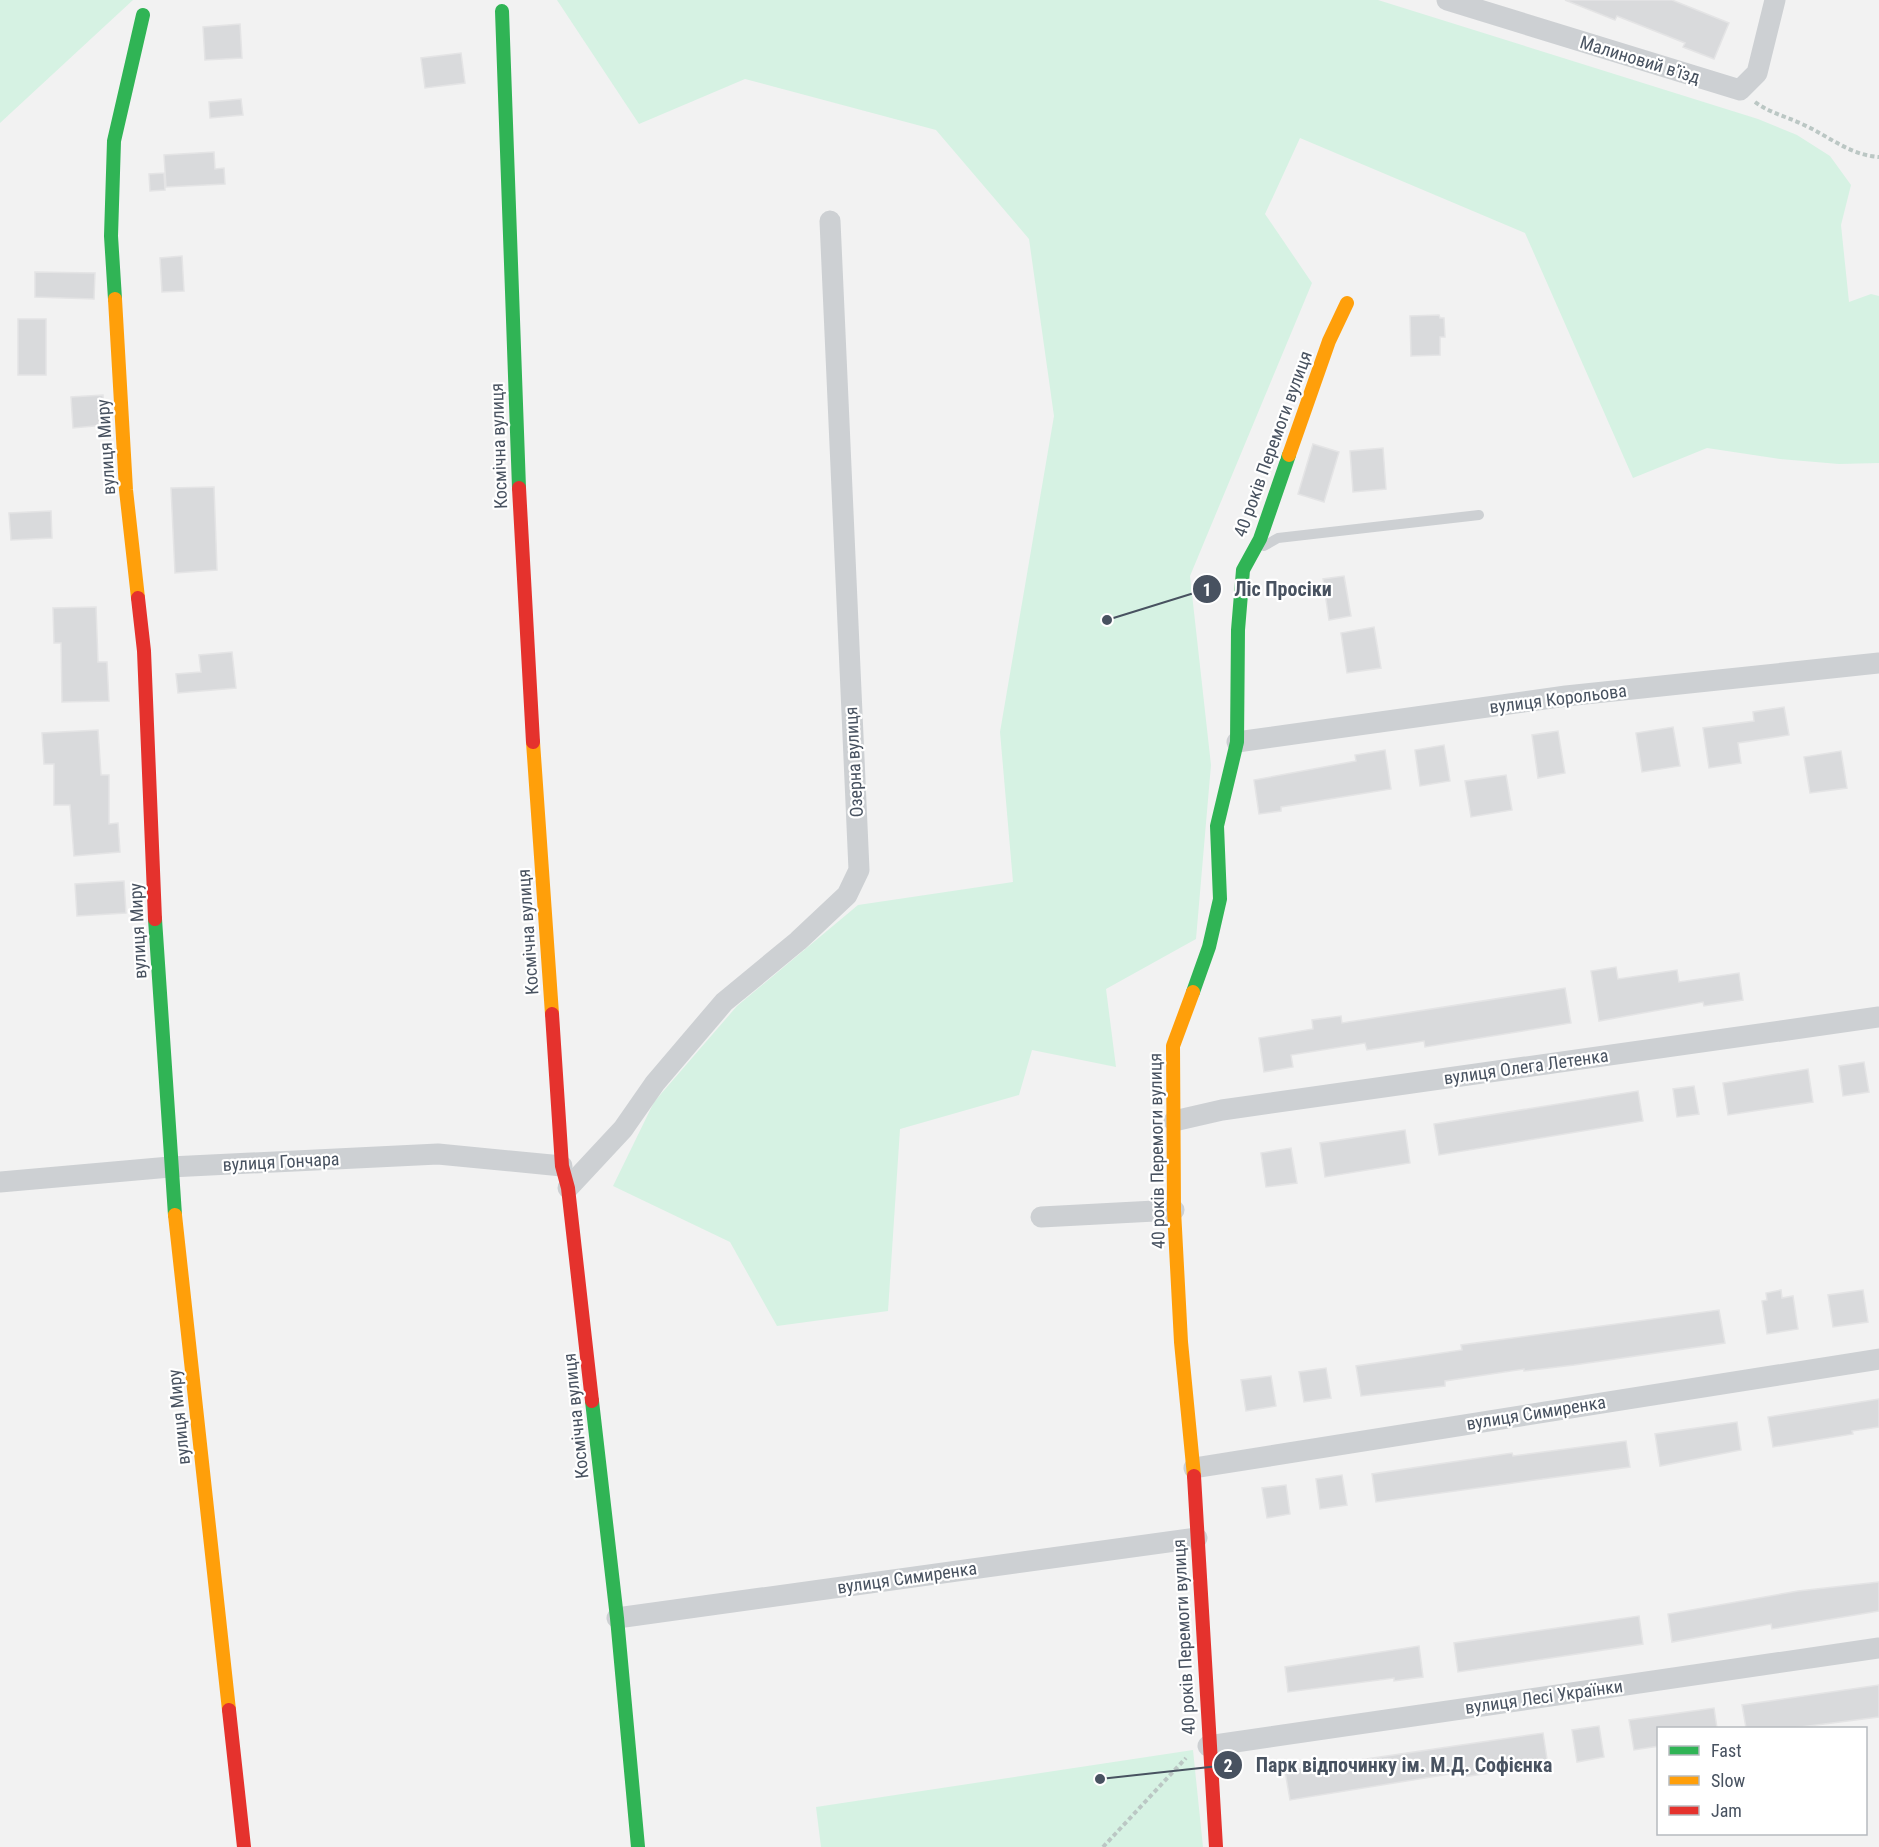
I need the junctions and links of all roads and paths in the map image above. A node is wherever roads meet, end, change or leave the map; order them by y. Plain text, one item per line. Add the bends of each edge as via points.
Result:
1 (1447, 0) edge
2 (1774, 0) edge
3 (502, 11) dead end
4 (143, 15) dead end
5 (1740, 90) junction
6 (1879, 157) edge
7 (830, 221) dead end
8 (1347, 303) dead end
9 (1479, 515) dead end
10 (1254, 551) junction
11 (1879, 663) edge
12 (1237, 742) junction
13 (1879, 1017) edge
14 (1174, 1121) junction
15 (562, 1166) junction
16 (170, 1167) junction
17 (0, 1182) edge
18 (568, 1188) junction
19 (1174, 1210) junction
20 (1041, 1217) dead end
21 (1879, 1359) edge
22 (1194, 1468) junction
23 (1197, 1538) junction
24 (617, 1618) junction
25 (1879, 1648) edge
26 (1208, 1746) junction
27 (244, 1847) edge
28 (638, 1847) edge
29 (1103, 1847) edge
30 (1216, 1847) edge

1 - 5 street, Малиновий в'їзд
2 - 5 street via 1756,73
3 - 15 street, Космічна вулиця via 522,584
4 - 16 street, вулиця Миру via 114,141 111,236 126,490 144,651
5 - 6 path via 1770,113 1803,124 1861,156
7 - 18 street, Озерна вулиця via 859,870 847,895 724,1002 655,1083 623,1129
8 - 10 street, 40 років Перемоги вулиця via 1329,341
9 - 10 lane via 1278,538
10 - 12 street, 40 років Перемоги вулиця via 1243,570
11 - 12 street, вулиця Корольова via 1566,696
12 - 14 street, 40 років Перемоги вулиця via 1217,826 1220,899 1209,947 1173,1046
13 - 14 street, вулиця Олега Летенка via 1221,1110
14 - 19 street, 40 років Перемоги вулиця
15 - 16 street, вулиця Гончара via 438,1154
15 - 18 street, Космічна вулиця
16 - 17 street, вулиця Гончара
16 - 27 street, вулиця Миру
18 - 24 street, Космічна вулиця
19 - 20 street
19 - 22 street, 40 років Перемоги вулиця via 1181,1342
21 - 22 street, вулиця Симиренка
22 - 23 street, 40 років Перемоги вулиця
23 - 24 street, вулиця Симиренка
23 - 26 street, 40 років Перемоги вулиця
24 - 28 street, Космічна вулиця
25 - 26 street, вулиця Лесі Українки
26 - 29 path via 1193,1750
26 - 30 street, 40 років Перемоги вулиця

